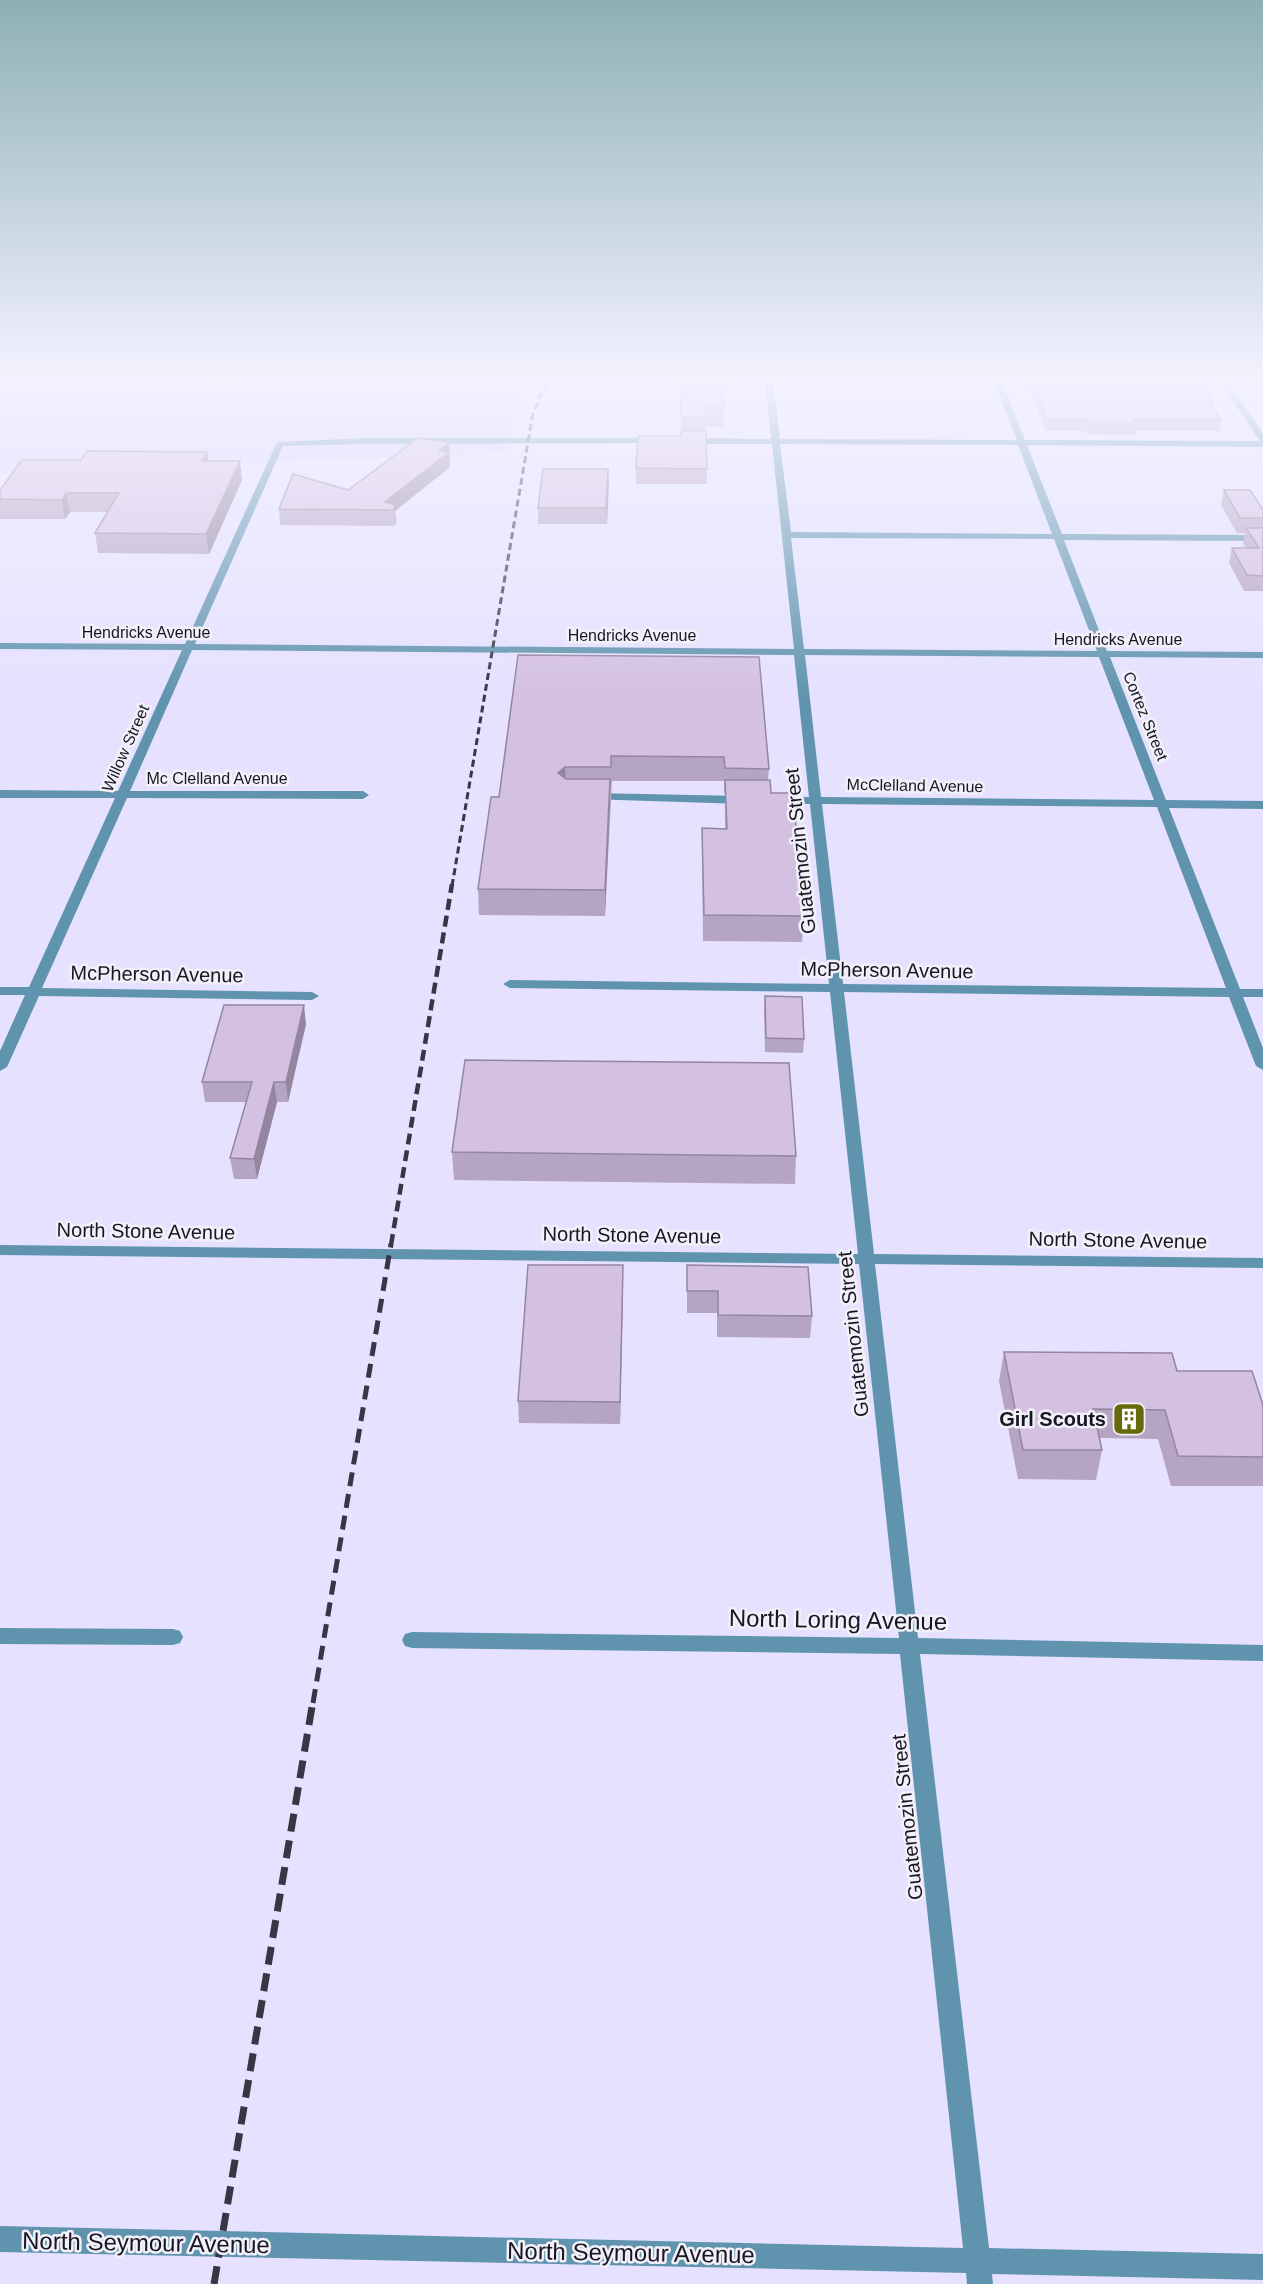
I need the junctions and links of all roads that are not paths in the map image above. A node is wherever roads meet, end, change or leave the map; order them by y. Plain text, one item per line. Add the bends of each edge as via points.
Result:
1 (261, 486) edge
2 (781, 486) edge
3 (1037, 486) edge
4 (786, 536) junction
5 (1058, 537) junction
6 (1263, 538) edge
7 (0, 646) edge
8 (189, 646) junction
9 (799, 651) junction
10 (1103, 654) junction
11 (1263, 655) edge
12 (0, 794) edge
13 (122, 795) junction
14 (363, 795) dead end
15 (579, 797) edge
16 (815, 801) junction
17 (1163, 804) junction
18 (1263, 805) edge
19 (510, 984) dead end
20 (836, 989) junction
21 (0, 991) edge
22 (34, 991) junction
23 (1233, 993) junction
24 (1263, 993) edge
25 (312, 996) dead end
26 (0, 1066) edge
27 (1263, 1066) edge
28 (0, 1250) edge
29 (866, 1258) junction
30 (1263, 1263) edge
31 (0, 1636) edge
32 (173, 1638) dead end
33 (412, 1640) dead end
34 (909, 1646) junction
35 (1263, 1653) edge
36 (0, 2239) edge
37 (1263, 2267) edge
38 (979, 2272) edge

1 - 8 street, Willow Street
2 - 4 street, Guatemozin Street
3 - 5 street, Cortez Street
4 - 5 street
4 - 9 street, Guatemozin Street
5 - 6 street
5 - 10 street, Cortez Street
7 - 8 street, Hendricks Avenue
8 - 9 street, Hendricks Avenue
8 - 13 street, Willow Street
9 - 10 street, Hendricks Avenue
9 - 16 street, Guatemozin Street
10 - 11 street, Hendricks Avenue
10 - 17 street, Cortez Street
12 - 13 street, Mc Clelland Avenue
13 - 14 street, Mc Clelland Avenue
13 - 22 street, Willow Street
15 - 16 street, McClelland Avenue
16 - 17 street, McClelland Avenue
16 - 20 street, Guatemozin Street
17 - 18 street, McClelland Avenue
17 - 23 street, Cortez Street
19 - 20 street, McPherson Avenue
20 - 23 street, McPherson Avenue
20 - 29 street, Guatemozin Street
21 - 22 street, McPherson Avenue
22 - 25 street, McPherson Avenue
22 - 26 street, Willow Street
23 - 24 street, McPherson Avenue
23 - 27 street, Cortez Street
28 - 29 street, North Stone Avenue
29 - 30 street, North Stone Avenue
29 - 34 street, Guatemozin Street
31 - 32 street
33 - 34 street, North Loring Avenue
34 - 35 street, North Loring Avenue
34 - 38 street, Guatemozin Street
36 - 38 street, North Seymour Avenue
37 - 38 street, North Seymour Avenue

